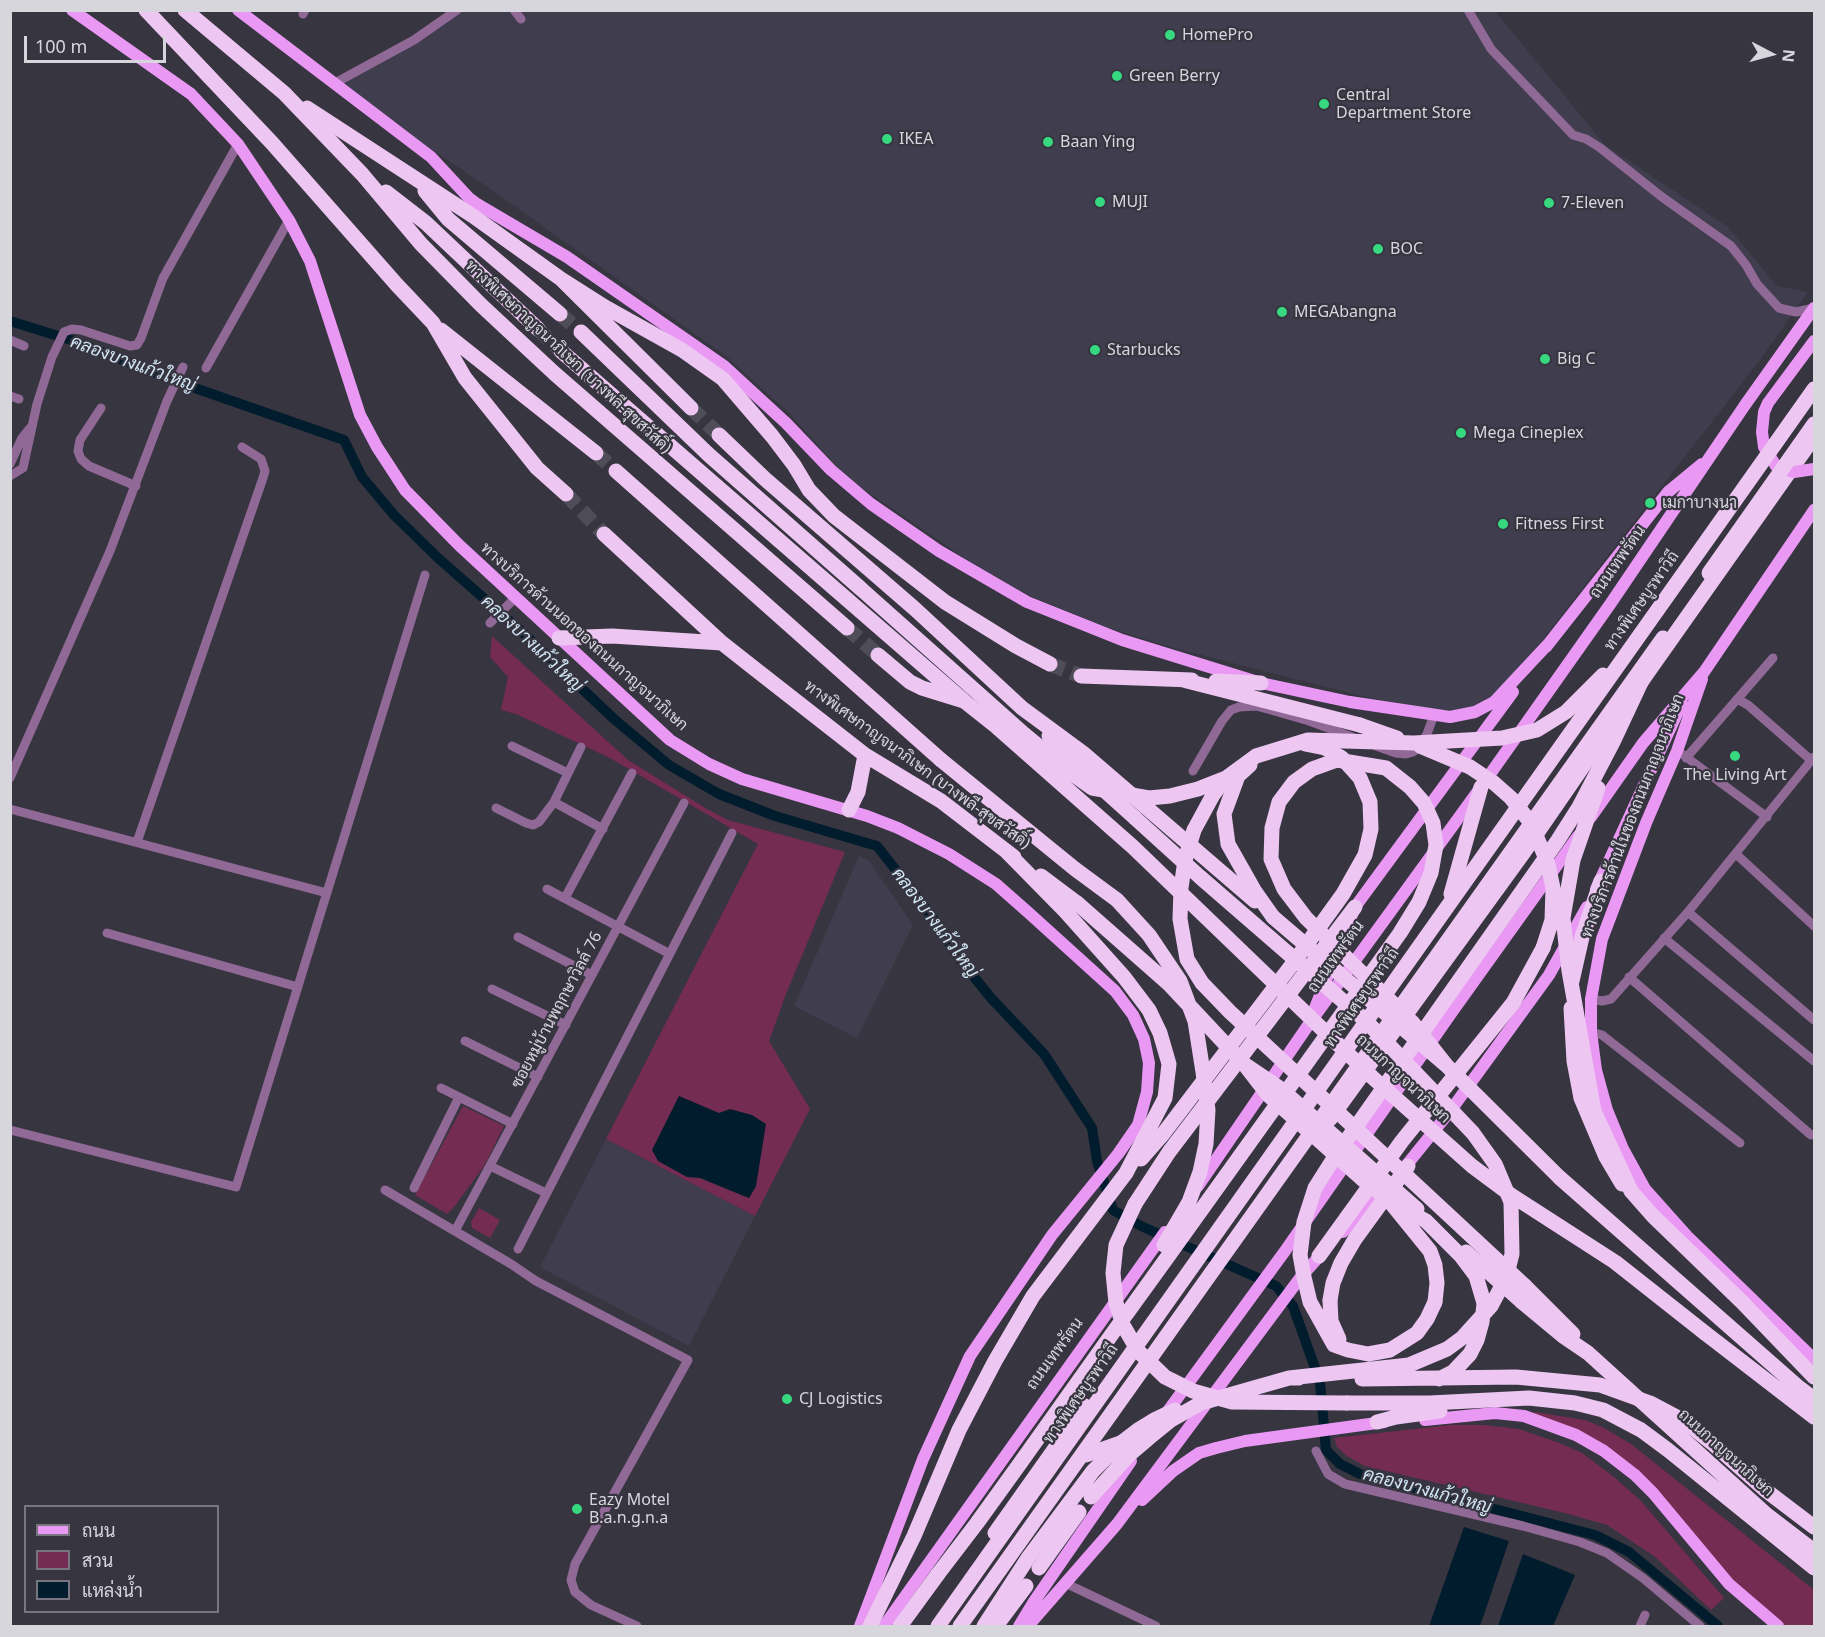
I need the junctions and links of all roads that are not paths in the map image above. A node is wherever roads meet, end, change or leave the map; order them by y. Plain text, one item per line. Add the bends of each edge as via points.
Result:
1 (72, 10) edge
2 (146, 10) edge
3 (185, 10) edge
4 (238, 10) edge
5 (458, 10) edge
6 (514, 10) edge
7 (1468, 10) edge
8 (521, 19) dead end
9 (335, 83) junction
10 (284, 93) junction
11 (238, 144) junction
12 (362, 174) junction
13 (417, 181) junction
14 (289, 220) junction
15 (561, 279) junction
16 (1814, 308) edge
17 (560, 314) tunnel mouth
18 (433, 323) junction
19 (538, 329) tunnel mouth
20 (581, 332) tunnel mouth
21 (10, 340) edge
22 (1815, 341) edge
23 (24, 346) dead end
24 (561, 351) tunnel mouth
25 (206, 368) dead end
26 (182, 369) dead end
27 (1815, 379) edge
28 (1815, 389) edge
29 (101, 408) dead end
30 (691, 408) tunnel mouth
31 (1815, 424) edge
32 (31, 426) junction
33 (719, 435) tunnel mouth
34 (1815, 437) edge
35 (242, 447) dead end
36 (596, 453) tunnel mouth
37 (1714, 453) junction
38 (10, 464) edge
39 (1815, 469) edge
40 (616, 471) tunnel mouth
41 (10, 476) edge
42 (136, 486) junction
43 (566, 494) tunnel mouth
44 (1815, 510) edge
45 (603, 534) tunnel mouth
46 (425, 575) dead end
47 (516, 597) junction
48 (490, 623) dead end
49 (1646, 627) junction
50 (847, 628) tunnel mouth
51 (559, 638) junction
52 (1663, 638) junction
53 (1551, 641) junction
54 (722, 643) junction
55 (878, 655) tunnel mouth
56 (1773, 658) dead end
57 (1050, 664) tunnel mouth
58 (1704, 672) junction
59 (1082, 676) tunnel mouth
60 (1183, 680) junction
61 (1261, 683) junction
62 (1688, 690) junction
63 (1737, 699) junction
64 (964, 701) junction
65 (1434, 715) junction
66 (1613, 742) junction
67 (512, 746) dead end
68 (581, 747) dead end
69 (1682, 754) junction
70 (865, 755) junction
71 (1813, 759) edge
72 (1193, 771) dead end
73 (632, 773) dead end
74 (568, 774) junction
75 (10, 778) edge
76 (1226, 778) junction
77 (1481, 787) junction
78 (554, 802) junction
79 (684, 803) dead end
80 (496, 808) dead end
81 (10, 809) edge
82 (849, 810) junction
83 (1140, 812) junction
84 (1767, 817) junction
85 (603, 829) junction
86 (732, 833) dead end
87 (137, 842) junction
88 (1007, 852) junction
89 (1736, 854) junction
90 (1601, 881) junction
91 (547, 889) dead end
92 (327, 892) junction
93 (1451, 894) junction
94 (565, 898) junction
95 (1077, 903) joint
96 (1354, 907) junction
97 (1689, 912) junction
98 (1273, 917) junction
99 (1814, 924) edge
100 (618, 926) junction
101 (107, 933) dead end
102 (518, 937) dead end
103 (1664, 938) junction
104 (670, 954) junction
105 (592, 975) junction
106 (1629, 977) junction
107 (298, 987) junction
108 (492, 989) dead end
109 (1591, 999) junction
110 (1815, 1020) edge
111 (1309, 1024) junction
112 (566, 1025) junction
113 (1591, 1032) junction
114 (465, 1041) dead end
115 (1815, 1061) edge
116 (1244, 1064) junction
117 (1446, 1065) junction
118 (538, 1077) junction
119 (441, 1088) dead end
120 (459, 1097) junction
121 (513, 1124) junction
122 (10, 1130) edge
123 (1811, 1135) dead end
124 (1740, 1143) dead end
125 (490, 1166) junction
126 (1408, 1166) junction
127 (1126, 1173) junction
128 (414, 1188) dead end
129 (385, 1190) dead end
130 (546, 1193) junction
131 (1390, 1201) junction
132 (455, 1231) junction
133 (518, 1249) dead end
134 (1319, 1256) junction
135 (1588, 1353) junction
136 (1815, 1359) edge
137 (1815, 1377) edge
138 (1289, 1378) junction
139 (1815, 1382) edge
140 (1529, 1398) junction
141 (1815, 1399) edge
142 (1202, 1403) junction
143 (1815, 1417) edge
144 (1377, 1422) junction
145 (1152, 1433) junction
146 (1316, 1451) dead end
147 (1086, 1455) junction
148 (1091, 1497) dead end
149 (1079, 1512) dead end
150 (1118, 1524) junction
151 (1815, 1527) edge
152 (1815, 1551) edge
153 (1039, 1568) dead end
154 (1815, 1568) edge
155 (938, 1574) junction
156 (1065, 1582) junction
157 (1026, 1586) dead end
158 (1645, 1615) dead end
159 (637, 1626) edge
160 (860, 1626) edge
161 (870, 1626) edge
162 (884, 1626) edge
163 (900, 1626) edge
164 (930, 1626) edge
165 (938, 1626) edge
166 (962, 1626) edge
167 (984, 1626) edge
168 (996, 1626) edge
169 (1019, 1626) edge
170 (1028, 1626) edge
171 (1156, 1626) edge
172 (1640, 1626) edge
173 (1700, 1626) edge
174 (1778, 1626) edge

1 - 11 main road, ทางบริการด้านนอกของถนนกาญจนาภิเษก via 190,94
2 - 18 highway
3 - 10 highway, ทางพิเศษกาญจนาภิเษก (บางพลี-สุขสวัสดิ์)
4 - 9 main road
5 - 9 street via 414,40
6 - 8 street
7 - 16 street via 1498,56 1573,135 1599,147 1731,246 1779,308 1796,312
9 - 61 main road via 431,157 477,204 567,257 724,366 831,470 871,504 939,551 1027,602 1122,640
10 - 12 highway, ทางพิเศษกาญจนาภิเษก (บางพลี-สุขสวัสดิ์)
10 - 13 highway, ทางพิเศษกาญจนาภิเษก (บางพลี-สุขสวัสดิ์)
11 - 14 main road, ทางบริการด้านนอกของถนนกาญจนาภิเษก
11 - 32 street via 164,278 136,345 72,328 64,332 52,357
12 - 19 highway via 426,223
12 - 50 highway, ทางพิเศษกาญจนาภิเษก (บางพลี-สุขสวัสดิ์) via 421,244 481,305
13 - 15 highway, ทางพิเศษกาญจนาภิเษก (บางพลี-สุขสวัสดิ์)
13 - 17 highway, ทางพิเศษกาญจนาภิเษก (บางพลี-สุขสวัสดิ์) via 448,219
14 - 25 street
14 - 47 main road, ทางบริการด้านนอกของถนนกาญจนาภิเษก via 310,261 360,415 377,447 405,490
15 - 30 highway, ทางพิเศษกาญจนาภิเษก (บางพลี-สุขสวัสดิ์)
15 - 57 highway via 682,350 723,379 772,436 809,490 834,516 945,602
16 - 37 main road, ถนนเทพรัตน
18 - 36 highway
18 - 43 highway via 465,378 537,468
20 - 76 highway, ทางพิเศษกาญจนาภิเษก (บางพลี-สุขสวัสดิ์), bridge via 709,455 1024,734 1092,788 1149,798 1198,789
21 - 23 street
22 - 39 main road, bridge via 1768,403 1762,432 1764,447 1776,466 1794,472
24 - 64 highway
26 - 42 street
27 - 93 highway
28 - 49 highway, ทางพิเศษบูรพาวิถี, bridge
29 - 42 street via 80,441 81,459
31 - 52 highway, bridge
32 - 38 street
32 - 41 street via 23,468
33 - 83 highway via 1022,708 1075,764
34 - 147 highway, bridge via 1524,852 1218,1268
35 - 87 street via 261,459 265,471
37 - 53 main road via 1668,492
37 - 77 main road, ถนนเทพรัตน
40 - 155 highway, bridge via 941,760 1117,900 1149,935 1180,981 1195,1022 1208,1110 1206,1144 1189,1202 1176,1226 969,1519
42 - 75 street
44 - 58 main road
45 - 54 highway, ทางพิเศษกาญจนาภิเษก (บางพลี-สุขสวัสดิ์)
46 - 92 street
47 - 48 street
47 - 51 main road, ทางบริการด้านนอกของถนนกาญจนาภิเษก
49 - 76 highway, bridge via 1566,712 1537,730 1502,738 1426,743 1308,740 1256,756
49 - 165 highway, ทางพิเศษบูรพาวิถี, bridge
51 - 54 highway via 612,636
51 - 82 main road, ทางบริการด้านนอกของถนนกาญจนาภิเษก via 670,740 709,764 742,779
52 - 66 highway, bridge
52 - 166 highway, bridge
53 - 65 main road via 1494,702 1466,714
53 - 96 main road
54 - 70 highway, ทางพิเศษกาญจนาภิเษก (บางพลี-สุขสวัสดิ์)
55 - 64 highway via 910,682
56 - 63 street
58 - 62 main road
58 - 69 main road, ทางบริการด้านในของถนนกาญจนาภิเษก
59 - 60 highway
60 - 61 highway
60 - 134 highway, bridge via 1360,725 1470,767 1494,783 1531,823 1548,864 1553,888 1552,920 1543,948 1513,1003 1427,1108
61 - 65 main road
62 - 90 main road
62 - 145 main road via 1643,743
63 - 69 street
63 - 71 street
64 - 143 highway, ถนนกาญจนาภิเษก, bridge via 1133,847 1372,1077 1472,1166 1615,1262
65 - 72 street via 1419,747 1406,754 1281,712 1256,706 1239,707 1222,721
66 - 131 highway, bridge via 1558,840 1315,1188 1304,1222 1300,1255 1304,1277 1320,1323 1334,1345 1348,1350 1368,1354 1390,1350 1417,1333 1435,1302 1437,1282 1430,1251
66 - 137 highway, bridge via 1573,860 1563,918 1594,1111 1631,1191
67 - 74 street
68 - 74 street
69 - 84 street
69 - 109 main road, ทางบริการด้านในของถนนกาญจนาภิเษก via 1646,823 1602,939
70 - 82 highway via 858,792
70 - 88 highway, ทางพิเศษกาญจนาภิเษก (บางพลี-สุขสวัสดิ์) via 941,801
71 - 84 street
73 - 85 street
74 - 78 street
76 - 135 highway, bridge via 1198,822 1185,860 1180,919 1186,959 1202,984 1230,1012 1525,1286 1569,1328
77 - 93 highway
77 - 111 main road, ถนนเทพรัตน
78 - 80 street via 533,825
78 - 85 street
79 - 100 street, ซอยหมู่บ้านพฤกษาวิลล์ 76
81 - 87 street
82 - 160 main road, ทางบริการด้านนอกของถนนกาญจนาภิเษก via 898,828 996,884 1115,991 1137,1023 1149,1063 1147,1092 1138,1125 1052,1235 970,1356 922,1459
83 - 98 highway
83 - 138 highway, bridge via 1200,877 1366,1021 1473,1133 1495,1164 1511,1202 1512,1254 1506,1278 1491,1306 1455,1344 1409,1365
84 - 89 street
85 - 94 street
86 - 104 street
87 - 92 street
88 - 95 highway, ทางพิเศษกาญจนาภิเษก (บางพลี-สุขสวัสดิ์)
88 - 127 highway via 1124,976 1160,1033 1169,1064 1165,1098
89 - 97 street
89 - 99 street
90 - 126 main road via 1549,975
90 - 139 highway via 1572,978 1574,1061 1581,1098 1593,1129 1626,1192
91 - 94 street
92 - 107 street
93 - 164 highway
94 - 100 street
95 - 116 highway, ถนนกาญจนาภิเษก, bridge via 1169,984
96 - 111 main road
96 - 140 highway, bridge via 1169,1152 1135,1204 1116,1245 1113,1273 1123,1325 1138,1351 1165,1377 1193,1391 1232,1402 1430,1403
97 - 103 street
97 - 110 street
98 - 117 highway, bridge
98 - 127 highway via 1228,844 1224,814 1238,776 1259,758 1277,748 1303,744 1325,748 1342,758 1360,778 1370,802 1371,829 1365,855 1343,894 1294,962 1163,1134
100 - 104 street
100 - 105 street, ซอยหมู่บ้านพฤกษาวิลล์ 76
101 - 107 street
102 - 105 street
103 - 106 street
103 - 115 street
104 - 130 street
105 - 112 street, ซอยหมู่บ้านพฤกษาวิลล์ 76
106 - 109 street via 1611,999
106 - 123 street
107 - 122 street via 236,1187
108 - 112 street
109 - 113 main road, ทางบริการด้านในของถนนกาญจนาภิเษก
111 - 162 main road, ถนนเทพรัตน
112 - 118 street, ซอยหมู่บ้านพฤกษาวิลล์ 76
113 - 124 street via 1602,1035
113 - 136 main road, ทางบริการด้านในของถนนกาญจนาภิเษก via 1607,1110 1645,1189 1687,1236
114 - 118 street
116 - 131 highway, bridge via 1268,1095
116 - 135 highway, ถนนกาญจนาภิเษก, bridge via 1281,1089 1522,1302
117 - 141 highway, bridge via 1560,1178
117 - 155 highway, bridge via 1412,1022 1372,982 1363,974 1306,918 1284,889 1271,859 1272,828 1279,802 1294,782 1312,769 1337,760 1386,768 1424,803 1433,823 1436,845 1431,873 1419,902 1400,933 1386,952 1372,972 1365,982
118 - 121 street, ซอยหมู่บ้านพฤกษาวิลล์ 76
119 - 120 street
120 - 121 street
120 - 128 street
121 - 125 street, ซอยหมู่บ้านพฤกษาวิลล์ 76
125 - 130 street
125 - 132 street, ซอยหมู่บ้านพฤกษาวิลล์ 76
126 - 131 highway, bridge via 1341,1263 1330,1300 1331,1321 1343,1353 1366,1375 1405,1387 1428,1384 1453,1372 1470,1354 1482,1322 1484,1303 1476,1276 1461,1256 1426,1221
126 - 134 main road
127 - 161 highway via 1034,1296 995,1361 959,1430
129 - 132 street
130 - 133 street
132 - 159 street via 536,1281 688,1360 575,1564 571,1580 575,1593 591,1605
134 - 150 main road
135 - 152 highway, ถนนกาญจนาภิเษก via 1767,1515
138 - 142 highway, bridge
138 - 151 highway, bridge via 1516,1377 1600,1384 1684,1421
140 - 144 highway
140 - 154 highway via 1593,1407 1631,1424
142 - 148 highway, bridge via 1150,1437
142 - 167 highway, bridge via 1156,1419 1107,1457 1028,1558
144 - 150 main road via 1245,1441 1199,1453 1173,1471
144 - 174 main road via 1495,1413 1524,1416 1576,1435 1635,1475 1729,1584
145 - 147 highway
145 - 169 main road
146 - 173 street via 1328,1474 1345,1484 1523,1526 1606,1552
147 - 166 highway
149 - 153 highway
150 - 156 main road
155 - 163 highway
156 - 170 main road
156 - 171 street
157 - 168 highway
158 - 172 street

